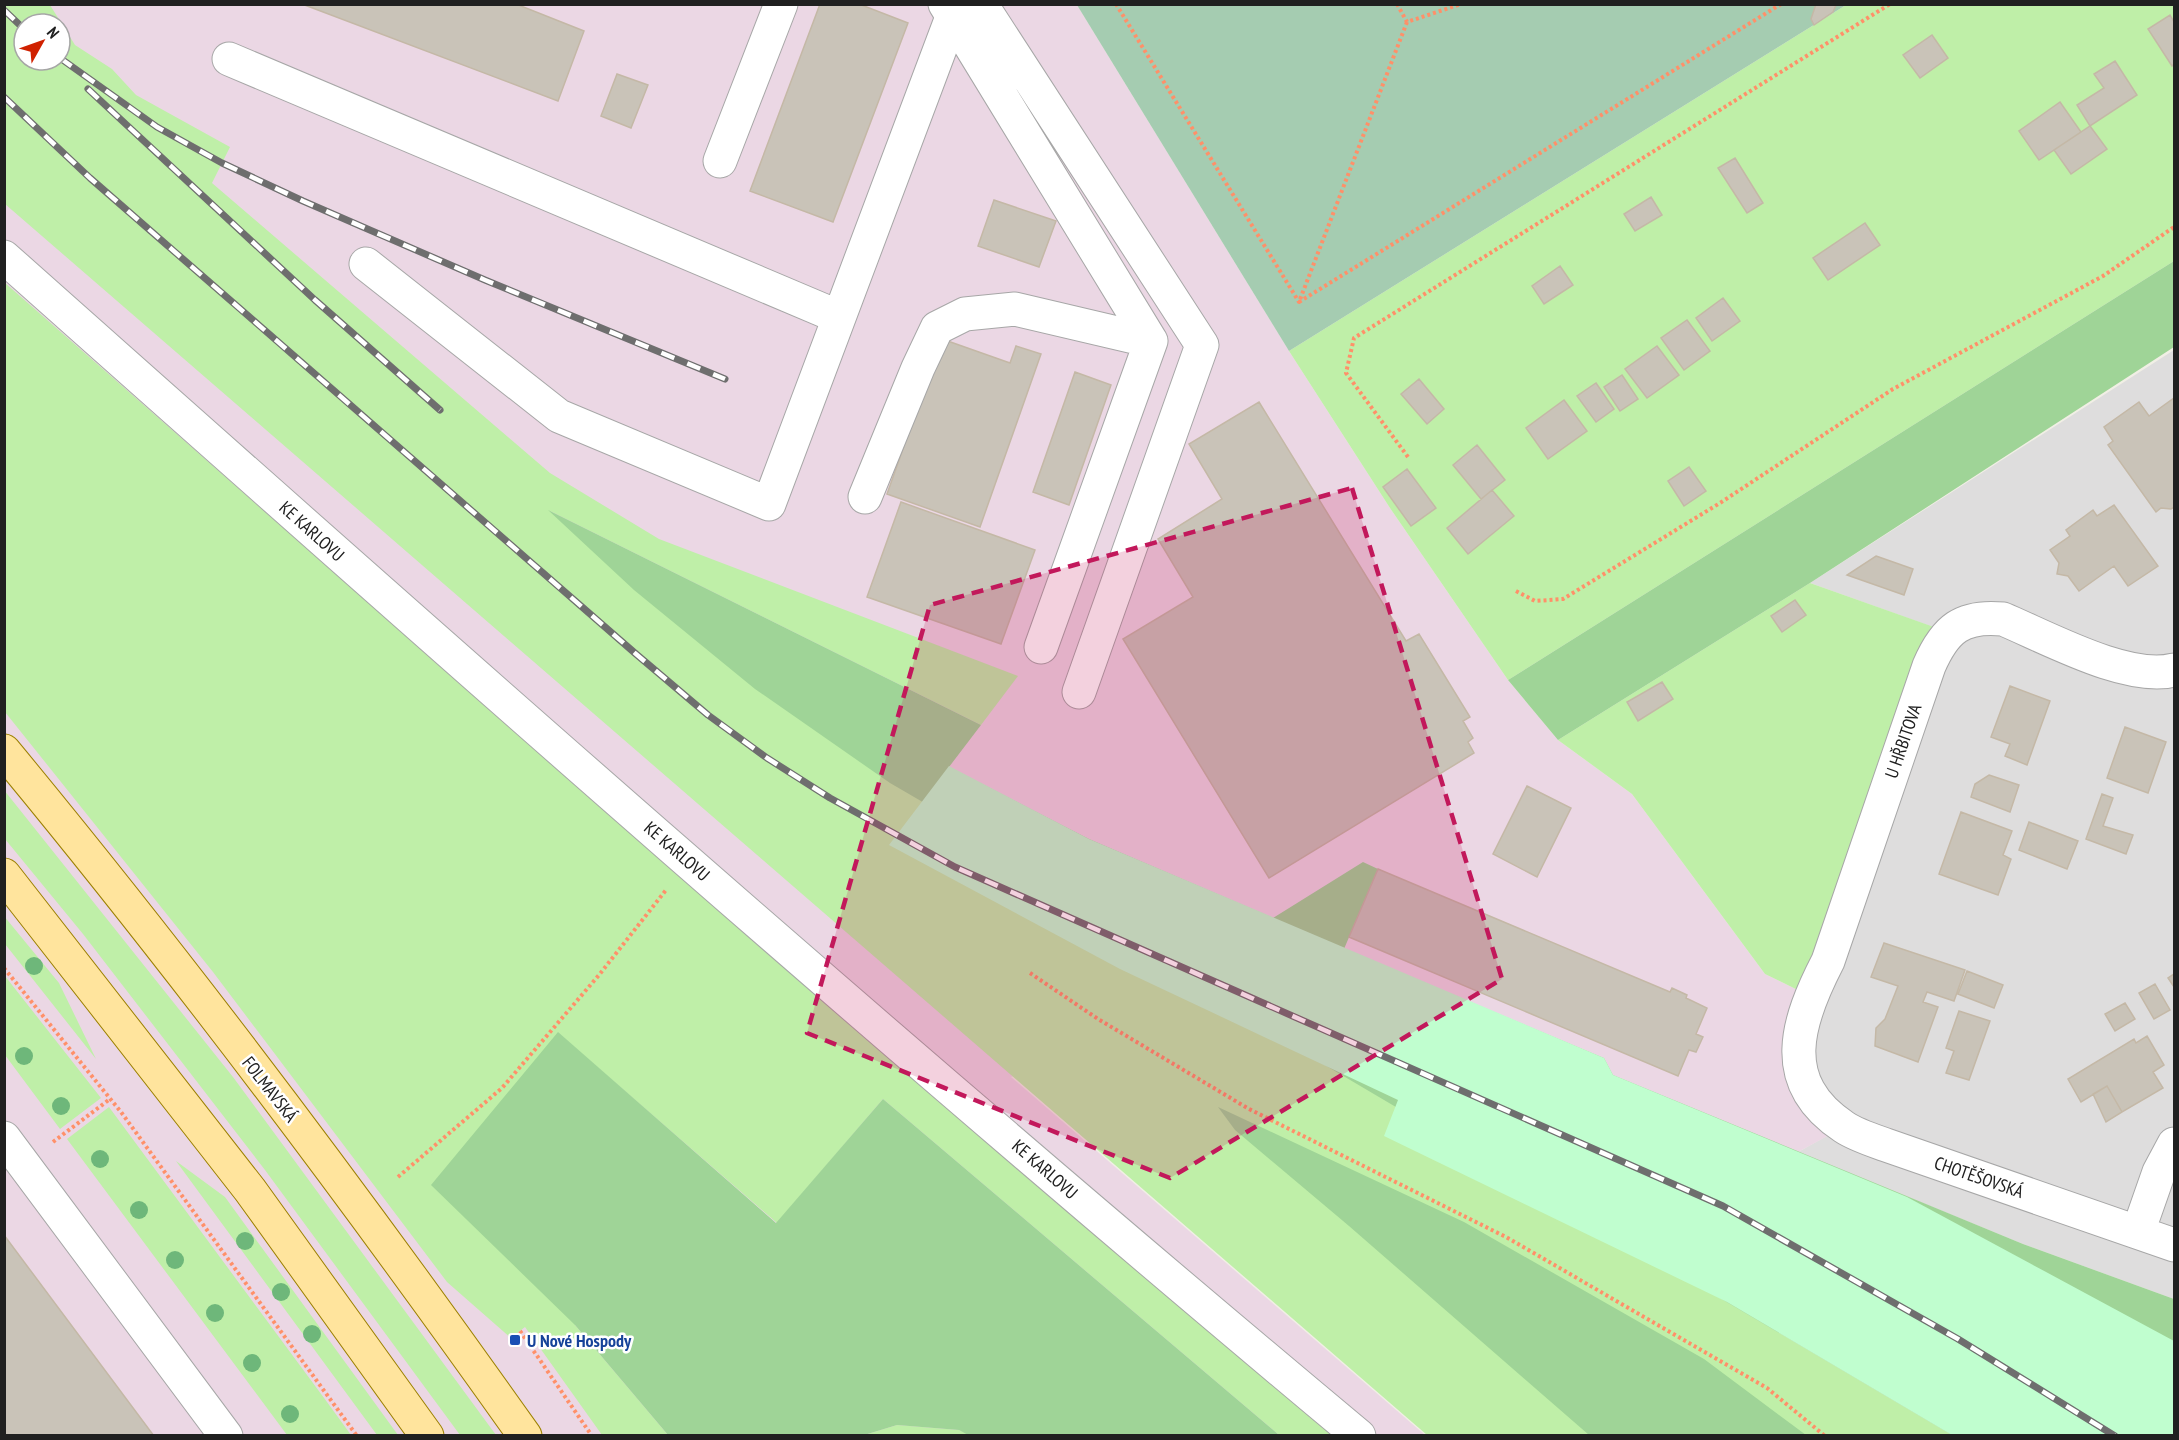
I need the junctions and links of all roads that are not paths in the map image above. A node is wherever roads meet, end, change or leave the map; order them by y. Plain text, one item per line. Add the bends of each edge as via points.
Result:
1 (781, 4) edge
2 (959, 8) edge
3 (229, 60) dead end
4 (720, 161) dead end
5 (4, 257) edge
6 (366, 264) dead end
7 (839, 317) junction
8 (1151, 341) junction
9 (866, 497) dead end
10 (1041, 647) dead end
11 (2175, 669) edge
12 (1079, 692) dead end
13 (4, 751) edge
14 (4, 876) edge
15 (1802, 1081) joint
16 (4, 1138) edge
17 (2175, 1144) edge
18 (2138, 1232) junction
19 (2175, 1245) edge
20 (226, 1436) edge
21 (426, 1436) edge
22 (525, 1436) edge
23 (1359, 1436) edge

1 - 4 street
2 - 7 street
2 - 8 street
2 - 12 street via 1202,345
3 - 7 street
5 - 23 street, KE KARLOVU via 493,692
6 - 7 street via 560,416 769,504
8 - 9 street via 1015,309 965,314 937,328
8 - 10 street
11 - 15 street, U HŘBITOVA via 2146,672 2120,668 2003,619 1982,617 1948,632 1929,666 1828,961 1810,996 1798,1058
13 - 22 main road, FOLMAVSKÁ via 59,816 314,1146
14 - 21 main road via 250,1190
15 - 18 street, CHOTĚŠOVSKÁ via 1844,1127
16 - 20 street
17 - 18 street via 2159,1172
18 - 19 street, CHOTĚŠOVSKÁ

